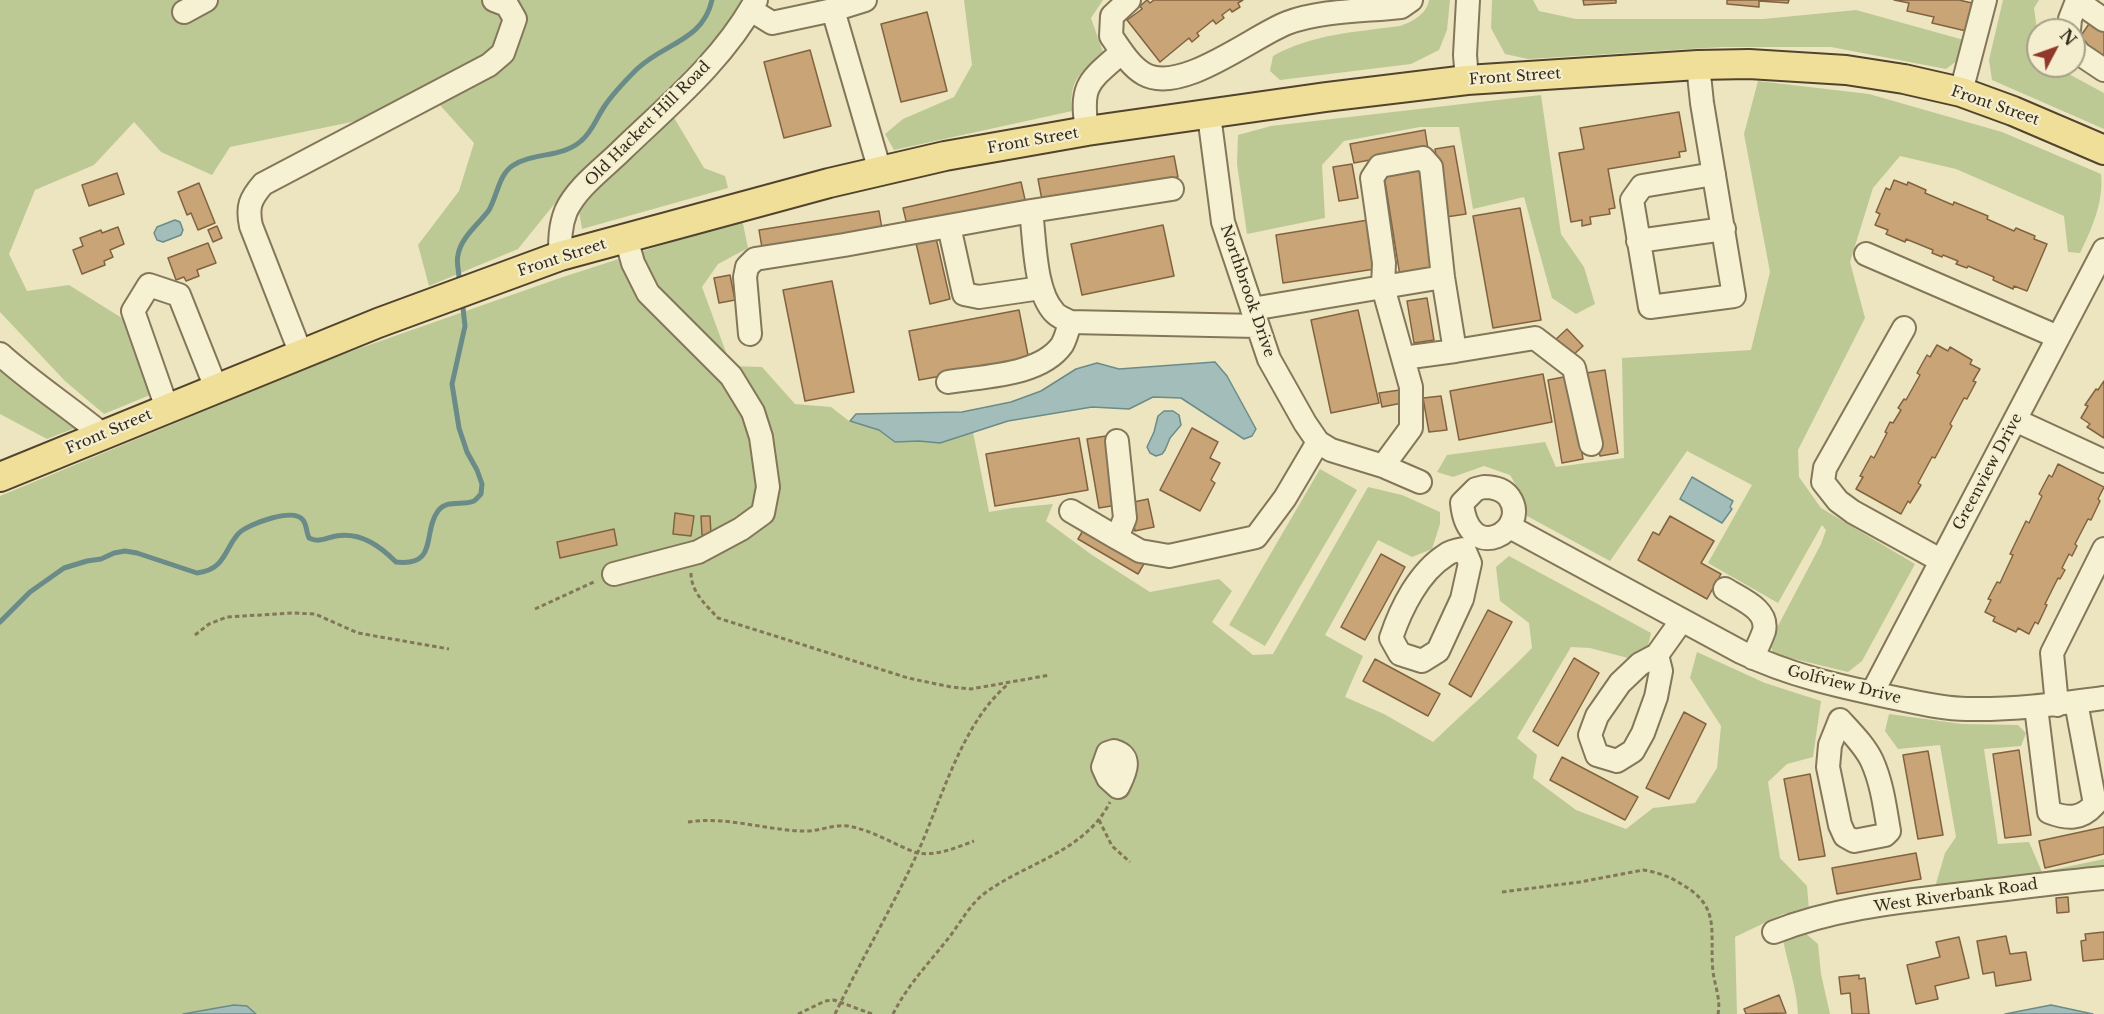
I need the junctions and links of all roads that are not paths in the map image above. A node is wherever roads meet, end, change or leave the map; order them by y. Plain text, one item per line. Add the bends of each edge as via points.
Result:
1 (206, 0) edge
2 (494, 0) edge
3 (865, 0) edge
4 (1129, 0) edge
5 (1411, 0) edge
6 (1468, 0) edge
7 (1985, 0) edge
8 (2077, 1) edge
9 (754, 5) edge
10 (833, 10) junction
11 (184, 12) dead end
12 (2070, 18) edge
13 (2104, 20) edge
14 (1122, 52) junction
15 (2086, 58) edge
16 (1698, 65) junction
17 (2104, 70) edge
18 (1467, 80) junction
19 (1961, 93) junction
20 (1209, 115) junction
21 (1087, 131) junction
22 (2104, 150) edge
23 (880, 171) junction
24 (1714, 174) junction
25 (1172, 189) dead end
26 (1031, 211) junction
27 (949, 226) junction
28 (1724, 229) junction
29 (626, 238) junction
30 (1638, 241) junction
31 (2104, 250) edge
32 (1866, 254) dead end
33 (560, 256) junction
34 (1443, 277) junction
35 (1383, 287) junction
36 (1041, 288) junction
37 (1255, 318) junction
38 (1070, 322) junction
39 (1904, 328) dead end
40 (750, 334) dead end
41 (2058, 337) junction
42 (1455, 351) junction
43 (0, 354) edge
44 (301, 354) junction
45 (1404, 358) junction
46 (948, 382) dead end
47 (216, 388) junction
48 (167, 408) junction
49 (2015, 420) junction
50 (103, 435) junction
51 (1117, 441) dead end
52 (1318, 442) junction
53 (1592, 444) dead end
54 (2104, 461) edge
55 (1383, 466) junction
56 (0, 477) edge
57 (1420, 482) dead end
58 (1071, 511) dead end
59 (1510, 527) junction
60 (1117, 538) junction
61 (1468, 541) junction
62 (2104, 549) edge
63 (1940, 560) junction
64 (614, 574) road end
65 (1725, 590) dead end
66 (1682, 620) junction
67 (1657, 655) dead end
68 (1753, 658) junction
69 (1848, 688) junction
70 (1872, 693) junction
71 (2104, 698) edge
72 (2056, 705) junction
73 (1840, 720) junction
74 (2104, 878) edge
75 (1774, 932) dead end

1 - 11 street
2 - 44 street via 507,5 515,19 503,54 263,184 254,195 248,212 251,226
3 - 10 street
4 - 14 street via 1112,16 1110,26 1111,36
5 - 14 street via 1401,7 1290,22 1204,68 1163,78 1141,72
6 - 18 street
7 - 19 street
8 - 12 street
8 - 13 street
9 - 10 street via 772,23
9 - 33 street, Old Hackett Hill Road via 719,54 567,209 560,231
10 - 23 street
14 - 21 street via 1085,92
15 - 17 street
16 - 18 main road, Front Street
16 - 19 main road, Front Street via 1846,70
16 - 24 street
18 - 20 main road, Front Street
19 - 22 main road, Front Street
20 - 21 main road, Front Street
20 - 37 street, Northbrook Drive via 1223,222
21 - 23 main road, Front Street
23 - 29 main road, Front Street
24 - 28 street
24 - 30 street via 1642,186 1632,200
25 - 26 street
26 - 27 street
26 - 36 street
27 - 36 street via 964,294 979,297
27 - 40 street via 755,259 747,267 745,277
28 - 30 street
28 - 30 street via 1734,296 1650,308
29 - 33 main road, Front Street
29 - 64 street via 648,293 731,376 753,412 768,487 763,513 741,529 698,552
31 - 41 street, Greenview Drive
32 - 41 street
33 - 44 main road, Front Street
34 - 35 street
34 - 35 street via 1431,167 1423,158 1380,166 1371,178 1384,263
34 - 42 street
35 - 37 street
35 - 45 street
36 - 38 street via 1056,315
37 - 38 street via 1206,327
37 - 52 street, Northbrook Drive via 1269,359
38 - 46 street via 1064,342 1039,364
39 - 63 street via 1825,468 1823,482 1853,512
41 - 49 street, Greenview Drive
42 - 45 street
42 - 53 street via 1535,338 1574,368
43 - 50 street
44 - 47 main road, Front Street
45 - 55 street via 1411,387 1411,428
47 - 48 main road, Front Street
47 - 48 street via 179,295 149,285 133,311
48 - 50 main road, Front Street
49 - 54 street
49 - 63 street, Greenview Drive
50 - 56 main road, Front Street
51 - 60 street via 1125,518
52 - 55 street
52 - 60 street via 1256,537 1169,556 1140,551
55 - 57 street
58 - 60 street
59 - 61 street via 1504,533
59 - 61 street via 1514,510 1508,495 1493,487 1476,489 1462,503
59 - 66 street, Golfview Drive
61 - 61 street via 1429,569 1417,585 1391,638 1400,654 1422,661 1438,651 1468,579
62 - 72 street via 2052,652
63 - 70 street, Greenview Drive
65 - 68 street via 1761,614 1764,630
66 - 67 street
66 - 68 street, Golfview Drive
68 - 69 street, Golfview Drive
69 - 70 street, Golfview Drive
69 - 73 street
70 - 72 street, Golfview Drive via 1964,709
71 - 72 street, Golfview Drive
73 - 73 street via 1830,745 1828,767 1840,825 1845,836 1854,841 1885,835 1889,831 1872,760
74 - 75 street, West Riverbank Road via 1910,899

